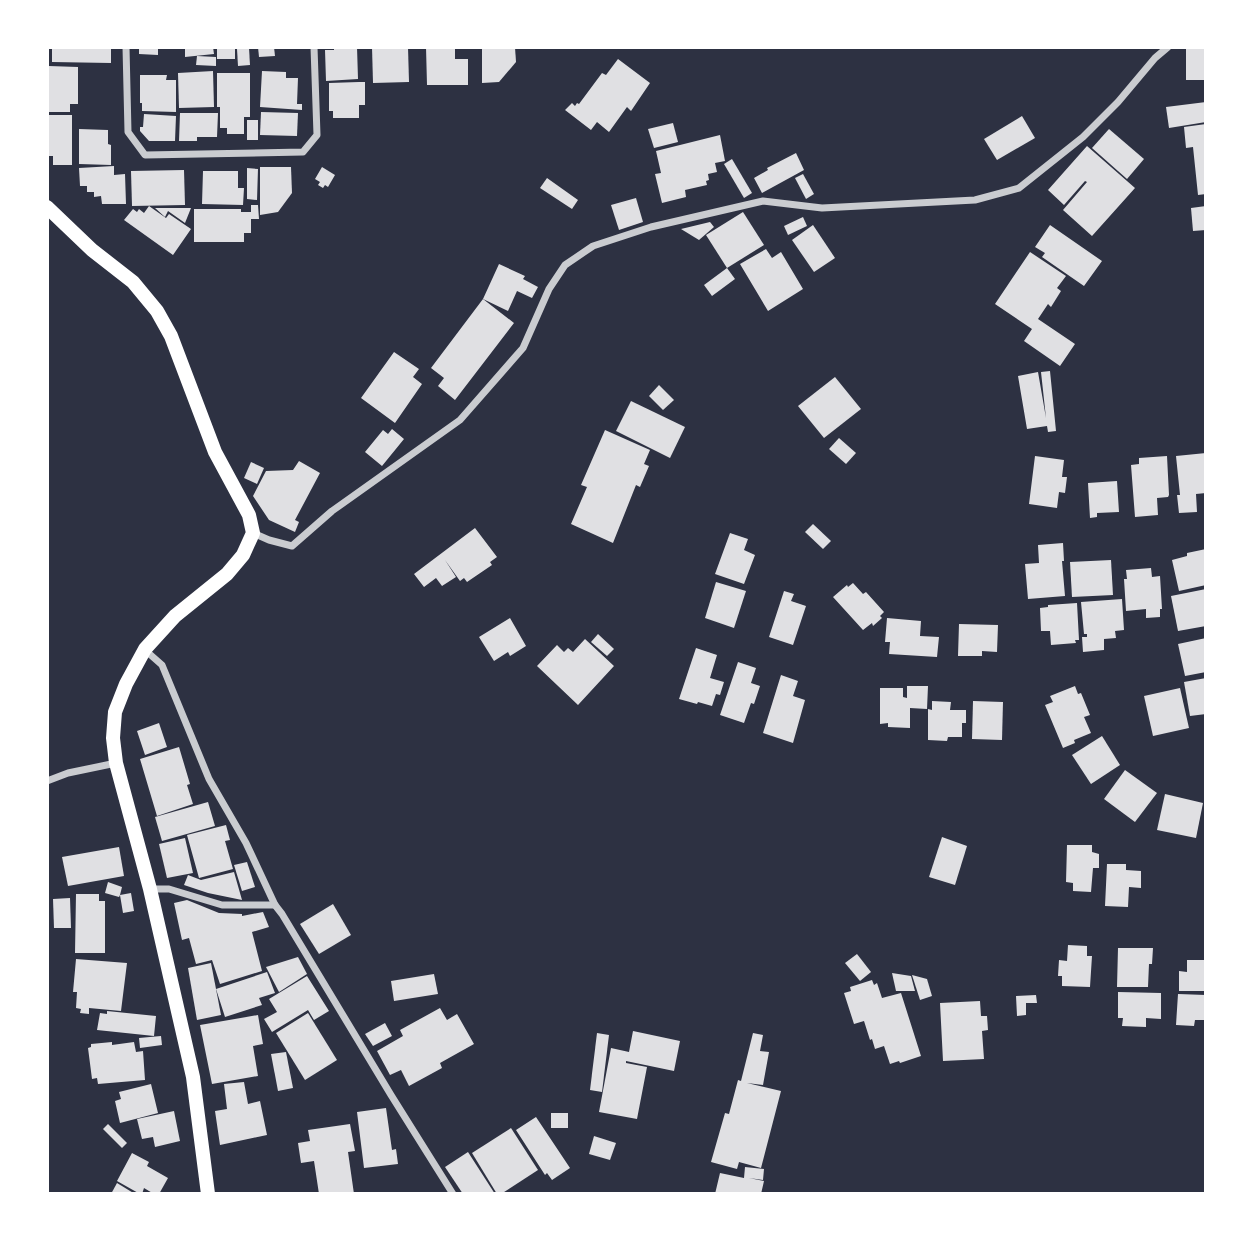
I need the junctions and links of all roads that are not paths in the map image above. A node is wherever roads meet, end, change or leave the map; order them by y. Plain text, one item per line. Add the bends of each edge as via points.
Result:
1 (126, 47) edge
2 (314, 47) edge
3 (1168, 47) edge
4 (47, 207) edge
5 (253, 533) junction
6 (145, 649) junction
7 (116, 763) junction
8 (47, 781) edge
9 (150, 889) junction
10 (275, 905) junction
11 (208, 1194) edge
12 (453, 1194) edge

1 - 2 street via 128,132 145,155 303,152 317,135
3 - 5 street via 1083,137 1019,188 975,200 822,208 763,201 651,227 593,246 565,265 523,348 460,420 332,511 292,546
4 - 5 main road via 133,282 157,311
5 - 6 main road via 243,555 227,573
6 - 7 main road via 115,712
6 - 10 street via 162,666 209,779
7 - 8 street
7 - 9 main road
9 - 10 street via 169,889 222,905
9 - 11 main road via 193,1077
10 - 12 street

